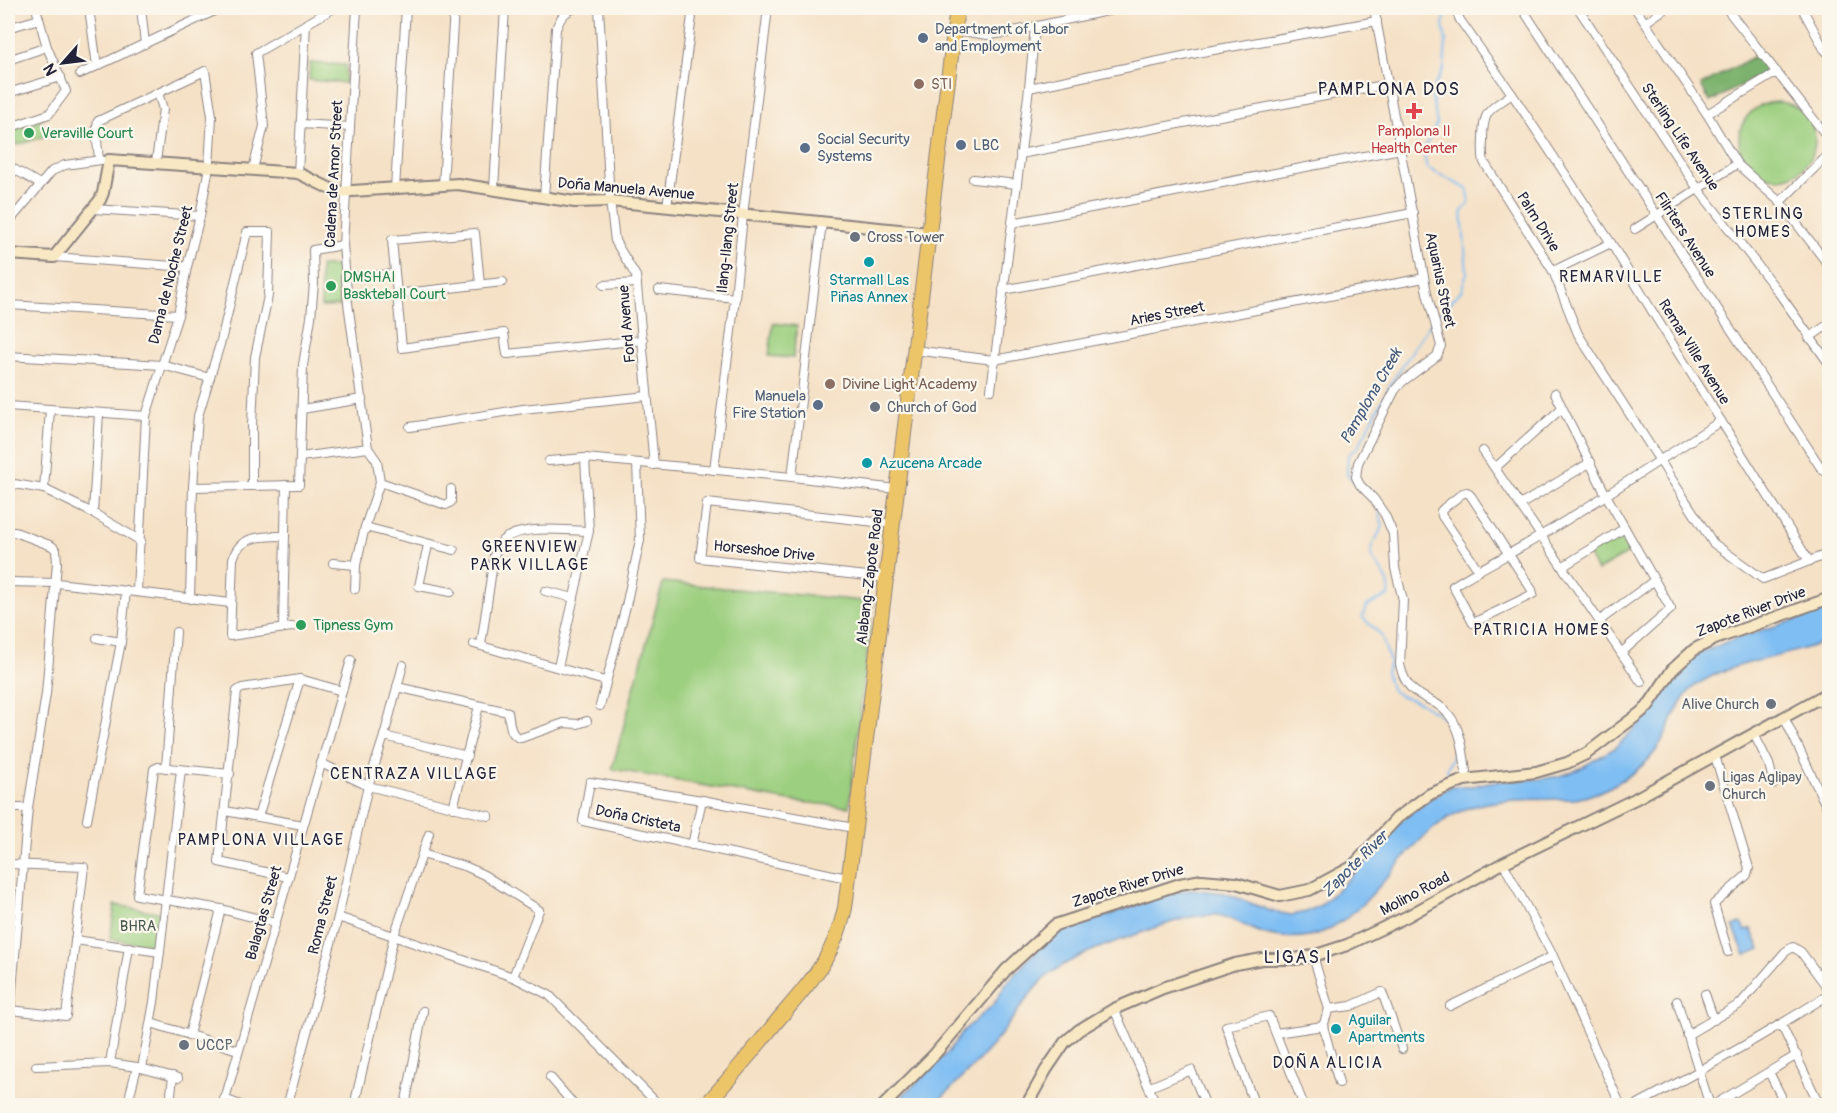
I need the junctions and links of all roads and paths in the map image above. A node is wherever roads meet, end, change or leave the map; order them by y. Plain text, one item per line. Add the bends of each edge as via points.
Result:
1 (36, 8) edge
2 (89, 8) edge
3 (141, 8) edge
4 (221, 8) edge
5 (334, 8) edge
6 (357, 8) edge
7 (406, 8) edge
8 (454, 8) edge
9 (505, 8) edge
10 (576, 8) edge
11 (599, 8) edge
12 (693, 8) edge
13 (768, 8) edge
14 (957, 8) edge
15 (1121, 8) edge
16 (1374, 8) edge
17 (1457, 8) edge
18 (1522, 8) edge
19 (1578, 8) edge
20 (1635, 8) edge
21 (1666, 8) edge
22 (1726, 8) edge
23 (1802, 8) edge
24 (39, 19) junction
25 (1377, 21) junction
26 (1646, 22) junction
27 (306, 24) junction
28 (1035, 27) junction
29 (8, 28) edge
30 (955, 30) junction
31 (145, 44) junction
32 (47, 47) junction
33 (1830, 56) edge
34 (8, 60) edge
35 (97, 66) junction
36 (1777, 72) junction
37 (80, 74) dead end
38 (60, 77) junction
39 (1389, 84) junction
40 (1029, 88) junction
41 (8, 93) edge
42 (158, 93) junction
43 (1512, 94) junction
44 (1707, 114) junction
45 (301, 124) junction
46 (350, 127) junction
47 (8, 128) edge
48 (1830, 140) edge
49 (1401, 148) junction
50 (1830, 153) edge
51 (1020, 154) junction
52 (104, 160) junction
53 (8, 161) edge
54 (156, 162) junction
55 (1737, 164) junction
56 (208, 167) junction
57 (253, 169) junction
58 (298, 172) junction
59 (973, 179) dead end
60 (1017, 183) junction
61 (40, 184) junction
62 (443, 185) junction
63 (494, 188) junction
64 (395, 189) junction
65 (1698, 189) junction
66 (346, 192) junction
67 (544, 197) junction
68 (610, 201) junction
69 (1780, 202) junction
70 (667, 207) junction
71 (94, 209) junction
72 (1413, 213) junction
73 (742, 215) junction
74 (200, 216) junction
75 (1657, 216) junction
76 (822, 222) junction
77 (8, 223) edge
78 (1012, 223) junction
79 (1635, 229) dead end
80 (929, 233) junction
81 (1611, 243) junction
82 (343, 245) junction
83 (8, 254) edge
84 (54, 257) junction
85 (188, 267) junction
86 (1830, 267) edge
87 (1553, 271) junction
88 (394, 274) junction
89 (345, 277) junction
90 (1424, 278) junction
91 (503, 282) dead end
92 (480, 284) junction
93 (637, 284) junction
94 (604, 285) dead end
95 (660, 290) dead end
96 (1003, 290) junction
97 (396, 294) junction
98 (735, 298) junction
99 (8, 305) edge
100 (178, 315) junction
101 (1830, 323) edge
102 (1809, 338) junction
103 (643, 340) junction
104 (914, 350) junction
105 (8, 356) edge
106 (994, 360) junction
107 (162, 365) junction
108 (1830, 365) edge
109 (210, 378) junction
110 (991, 390) dead end
111 (1555, 393) dead end
112 (647, 396) junction
113 (362, 399) junction
114 (8, 406) edge
115 (1562, 408) junction
116 (302, 409) junction
117 (50, 410) junction
118 (99, 413) junction
119 (146, 416) junction
120 (1721, 421) junction
121 (410, 427) dead end
122 (368, 448) junction
123 (1483, 452) dead end
124 (300, 457) junction
125 (585, 458) junction
126 (549, 461) dead end
127 (1661, 461) junction
128 (1591, 462) junction
129 (637, 463) junction
130 (654, 465) junction
131 (1495, 468) junction
132 (714, 470) junction
133 (1830, 471) edge
134 (792, 477) junction
135 (380, 482) junction
136 (8, 483) edge
137 (286, 485) junction
138 (252, 486) junction
139 (193, 487) junction
140 (44, 489) junction
141 (451, 489) dead end
142 (897, 489) junction
143 (1606, 495) junction
144 (1520, 505) junction
145 (93, 513) junction
146 (893, 524) junction
147 (365, 527) junction
148 (1625, 528) junction
149 (589, 531) junction
150 (8, 533) edge
151 (285, 536) junction
152 (1541, 536) junction
153 (141, 541) junction
154 (429, 545) junction
155 (454, 550) dead end
156 (1830, 553) edge
157 (1509, 554) junction
158 (1809, 561) junction
159 (333, 563) dead end
160 (356, 565) junction
161 (1562, 567) junction
162 (1479, 571) junction
163 (886, 578) junction
164 (8, 580) edge
165 (1654, 580) junction
166 (57, 582) junction
167 (356, 589) dead end
168 (126, 590) junction
169 (137, 591) junction
170 (545, 591) dead end
171 (8, 592) edge
172 (451, 592) dead end
173 (190, 598) junction
174 (573, 598) junction
175 (1830, 598) edge
176 (231, 603) junction
177 (1599, 621) junction
178 (292, 627) dead end
179 (283, 628) junction
180 (176, 632) dead end
181 (97, 638) dead end
182 (121, 642) junction
183 (1621, 653) junction
184 (351, 660) dead end
185 (403, 665) dead end
186 (558, 667) junction
187 (300, 679) junction
188 (606, 681) junction
189 (1641, 682) dead end
190 (397, 687) junction
191 (342, 691) junction
192 (1824, 695) edge
193 (480, 706) junction
194 (600, 706) dead end
195 (1830, 715) edge
196 (1784, 717) junction
197 (587, 721) dead end
198 (1754, 734) junction
199 (384, 736) junction
200 (467, 756) junction
201 (1715, 756) junction
202 (321, 764) junction
203 (166, 768) junction
204 (180, 770) junction
205 (230, 774) junction
206 (1465, 779) junction
207 (1774, 784) dead end
208 (368, 786) junction
209 (702, 800) junction
210 (8, 808) edge
211 (28, 808) junction
212 (453, 808) junction
213 (225, 811) junction
214 (1830, 814) edge
215 (489, 816) dead end
216 (258, 817) junction
217 (87, 820) dead end
218 (303, 825) junction
219 (854, 828) junction
220 (429, 834) dead end
221 (692, 845) junction
222 (422, 854) junction
223 (1503, 863) junction
224 (8, 864) edge
225 (23, 865) junction
226 (288, 877) junction
227 (848, 878) junction
228 (167, 900) junction
229 (221, 909) junction
230 (8, 915) edge
231 (18, 916) junction
232 (338, 917) junction
233 (275, 923) junction
234 (394, 936) junction
235 (75, 940) junction
236 (129, 947) junction
237 (160, 952) junction
238 (1728, 952) dead end
239 (1313, 956) junction
240 (1553, 956) junction
241 (11, 961) edge
242 (513, 977) junction
243 (1830, 992) edge
244 (1705, 994) dead end
245 (1677, 1001) dead end
246 (1450, 1006) dead end
247 (1114, 1009) junction
248 (1329, 1009) junction
249 (10, 1010) junction
250 (423, 1011) dead end
251 (1714, 1020) junction
252 (151, 1023) junction
253 (1781, 1024) junction
254 (1323, 1026) junction
255 (1276, 1034) junction
256 (8, 1035) edge
257 (189, 1035) junction
258 (1687, 1035) junction
259 (1402, 1049) dead end
260 (238, 1050) junction
261 (1797, 1055) junction
262 (110, 1063) junction
263 (36, 1066) dead end
264 (139, 1068) junction
265 (1699, 1072) junction
266 (1768, 1072) junction
267 (550, 1077) dead end
268 (1339, 1083) dead end
269 (1150, 1087) junction
270 (171, 1095) dead end
271 (1781, 1096) dead end
272 (568, 1099) junction
273 (223, 1102) edge
274 (288, 1103) dead end
275 (127, 1106) edge
276 (243, 1106) edge
277 (354, 1106) edge
278 (405, 1106) edge
279 (562, 1106) edge
280 (574, 1106) edge
281 (660, 1106) edge
282 (705, 1106) edge
283 (883, 1106) edge
284 (1026, 1106) edge
285 (1157, 1106) edge
286 (1206, 1106) edge
287 (1255, 1106) edge
288 (1304, 1106) edge
289 (1621, 1106) edge
290 (1634, 1106) edge
291 (1711, 1106) edge
292 (1820, 1106) edge

1 - 24 street
2 - 35 street
3 - 31 street
4 - 31 street
5 - 27 street
6 - 46 street, Cadena de Amor Street
7 - 64 street
8 - 62 street
9 - 63 street
10 - 67 street via 566,12 556,29
11 - 68 street, Ford Avenue
12 - 70 street
13 - 73 street, Ilang-Ilang Street
14 - 30 highway, Alabang-Zapote Road
15 - 28 street
16 - 25 street, Aquarius Street
17 - 43 street, Remar Ville Avenue via 1460,20
18 - 75 street, Filriters Avenue
19 - 65 street, Sterling Life Avenue
20 - 26 street
21 - 26 street
22 - 36 street
23 - 33 street
24 - 29 street
24 - 32 street
25 - 39 street, Aquarius Street
25 - 40 street
26 - 44 street
27 - 45 street
27 - 57 street via 256,53 264,126
28 - 30 street via 988,34
28 - 40 street
30 - 80 highway, Alabang-Zapote Road
31 - 35 street
32 - 34 street
32 - 38 street
35 - 37 street
36 - 44 street
36 - 48 street
38 - 41 street
38 - 47 street via 66,93 51,113
39 - 49 street, Aquarius Street
39 - 51 street
40 - 51 street
42 - 52 street via 98,121 96,132
42 - 54 street via 162,109
42 - 56 street, Dama de Noche Street via 205,71 212,116
43 - 81 street, Remar Ville Avenue
43 - 87 street, Palm Drive via 1484,118 1483,158
44 - 55 street
45 - 46 street
45 - 58 street
46 - 66 street, Cadena de Amor Street
49 - 72 street, Aquarius Street
49 - 78 street
50 - 69 street
51 - 60 street
52 - 54 main road, Doña Manuela Avenue
52 - 61 street via 58,168
52 - 71 main road via 103,193
53 - 61 street via 12,168
54 - 56 main road, Doña Manuela Avenue
55 - 65 street
55 - 69 street
56 - 57 main road, Doña Manuela Avenue
56 - 74 street, Dama de Noche Street
57 - 58 main road, Doña Manuela Avenue
58 - 66 main road, Doña Manuela Avenue via 337,192
59 - 60 street
60 - 78 street
61 - 77 street
62 - 63 main road, Doña Manuela Avenue
62 - 64 main road, Doña Manuela Avenue
63 - 67 main road, Doña Manuela Avenue
64 - 66 main road, Doña Manuela Avenue
65 - 75 street
65 - 102 street, Sterling Life Avenue
66 - 82 street, Cadena de Amor Street
67 - 68 main road, Doña Manuela Avenue via 574,202
68 - 70 main road, Doña Manuela Avenue
68 - 93 street, Ford Avenue via 617,247 634,270
69 - 86 street
70 - 73 main road, Doña Manuela Avenue
71 - 74 street
71 - 84 main road
72 - 90 street, Aquarius Street
72 - 96 street
73 - 76 main road, Doña Manuela Avenue
73 - 98 street, Ilang-Ilang Street
74 - 85 street, Dama de Noche Street
75 - 79 street
75 - 133 street, Filriters Avenue via 1821,468
76 - 80 main road, Doña Manuela Avenue
76 - 134 street
78 - 96 street
80 - 104 highway, Alabang-Zapote Road
81 - 87 street
81 - 120 street, Remar Ville Avenue
82 - 89 street, Cadena de Amor Street
82 - 116 street via 313,250 314,283 303,365
83 - 84 main road
84 - 85 street
85 - 100 street, Dama de Noche Street
87 - 127 street, Palm Drive via 1578,334
88 - 89 street
88 - 92 street via 392,240 475,233
88 - 97 street
89 - 113 street, Cadena de Amor Street
90 - 106 street, Aries Street
90 - 206 street, Aquarius Street via 1440,352 1395,390 1358,463 1356,477 1385,515 1394,534 1395,568 1403,600 1402,676 1413,692 1442,707 1452,718 1460,736
91 - 92 street
92 - 97 street
93 - 94 street
93 - 103 street, Ford Avenue
95 - 98 street
96 - 106 street
97 - 103 street via 402,348 504,333 507,354
98 - 132 street, Ilang-Ilang Street
99 - 100 street
100 - 107 street, Dama de Noche Street
101 - 102 street
102 - 108 street, Sterling Life Avenue
103 - 112 street, Ford Avenue
104 - 106 street, Aries Street
104 - 142 highway, Alabang-Zapote Road
105 - 107 street
106 - 110 street
107 - 109 street
107 - 119 street, Dama de Noche Street
109 - 138 street via 247,232 270,232 268,296 255,357
109 - 139 street via 198,416
111 - 115 street
112 - 121 street via 523,409
112 - 130 street, Ford Avenue
113 - 116 street
113 - 122 street, Cadena de Amor Street
114 - 117 street
115 - 128 street
115 - 131 street
116 - 124 street
117 - 118 street
117 - 140 street
118 - 119 street
118 - 145 street
119 - 153 street, Dama de Noche Street
120 - 127 street
120 - 158 street, Remar Ville Avenue
122 - 124 street
122 - 135 street, Cadena de Amor Street via 378,466
123 - 131 street
124 - 137 street via 299,485
125 - 126 street
125 - 129 street
125 - 149 street
127 - 143 street
127 - 158 street, Palm Drive via 1713,543 1758,577 1767,578
128 - 143 street
128 - 144 street
129 - 130 street
129 - 188 street via 640,540
130 - 132 street
131 - 144 street
132 - 134 street
134 - 142 street
135 - 141 street via 446,505 451,502
135 - 147 street
136 - 140 street
137 - 138 street
137 - 151 street
138 - 139 street
139 - 173 street
140 - 145 street
142 - 146 highway, Alabang-Zapote Road
143 - 148 street
143 - 152 street
144 - 152 street
145 - 153 street
146 - 163 highway, Alabang-Zapote Road
146 - 163 street, Horseshoe Drive via 706,503 700,558
147 - 154 street
147 - 160 street
148 - 161 street
148 - 165 street
149 - 174 street
149 - 186 street via 525,531 499,544 494,556 477,644
150 - 166 street via 15,532 56,550
151 - 176 street via 248,540 235,551
151 - 179 street
152 - 157 street
152 - 161 street
153 - 169 street, Dama de Noche Street
154 - 155 street
154 - 172 street via 419,586
156 - 158 street
157 - 162 street
157 - 162 street via 1467,492 1463,493 1441,511 1442,516
157 - 162 street via 1533,594 1473,623 1454,586
159 - 160 street
160 - 167 street
161 - 177 street
163 - 219 highway, Alabang-Zapote Road
164 - 166 street
164 - 171 street
165 - 177 street
165 - 183 street via 1671,609
166 - 168 street
166 - 211 street via 46,694
168 - 169 street
168 - 182 street
169 - 173 street
170 - 174 street
173 - 176 street
174 - 186 street
175 - 206 main road, Zapote River Drive via 1695,648 1672,670 1652,702 1640,713 1571,761 1536,772
176 - 179 street via 230,636
177 - 183 street
178 - 179 street
180 - 203 street
181 - 182 street
182 - 217 street
183 - 189 street
184 - 191 street, Balagtas Street
185 - 190 street, Roma Street
186 - 188 street
187 - 191 street
187 - 205 street via 237,691
187 - 216 street
188 - 194 street
190 - 193 street
190 - 199 street, Roma Street
191 - 202 street, Balagtas Street
192 - 195 street
192 - 196 main road, Molino Road
193 - 197 street via 508,712 512,733 521,738 564,723
193 - 200 street
196 - 198 main road, Molino Road
196 - 214 street
198 - 201 main road, Molino Road
198 - 207 street
199 - 200 street
199 - 208 street, Roma Street
200 - 212 street
201 - 223 main road, Molino Road
201 - 238 street via 1749,868 1747,875 1714,904
202 - 208 street
202 - 218 street, Balagtas Street
203 - 204 street
203 - 228 street via 154,769 137,895
204 - 205 street
204 - 228 street
205 - 213 street
206 - 283 main road, Zapote River Drive via 1420,800 1402,813 1352,867 1309,890 1280,896 1236,882 1202,880 1056,925 1006,970 934,1055
208 - 212 street
208 - 232 street, Roma Street
209 - 219 street, Doña Cristeta
209 - 221 street
209 - 221 street, Doña Cristeta via 590,783 583,821
210 - 211 street
211 - 225 street
212 - 215 street
213 - 216 street
213 - 226 street via 219,862
216 - 218 street
218 - 226 street, Balagtas Street
219 - 227 highway, Alabang-Zapote Road
220 - 222 street
221 - 227 street, Doña Cristeta
222 - 234 street
222 - 242 street via 484,875 539,910
223 - 239 main road, Molino Road via 1406,917 1347,945
223 - 240 street
224 - 225 street
225 - 231 street
225 - 235 street via 84,867
226 - 233 street, Balagtas Street
227 - 282 highway, Alabang-Zapote Road via 840,930 818,972
228 - 229 street
228 - 237 street
229 - 233 street
229 - 257 street
230 - 231 street
231 - 241 street
232 - 234 street
232 - 274 street, Roma Street
233 - 260 street, Balagtas Street
234 - 242 street
234 - 277 street
235 - 236 street
235 - 249 street via 66,1016
236 - 237 street
236 - 262 street
237 - 252 street
239 - 247 main road, Molino Road via 1235,964
239 - 248 street
240 - 246 street
240 - 289 street
241 - 249 street
242 - 281 street via 549,995
243 - 251 street via 1801,952 1793,947 1740,1004
243 - 253 street
244 - 251 street
245 - 258 street
247 - 269 street
247 - 284 main road, Molino Road via 1065,1041
248 - 254 street
248 - 259 street via 1351,1006 1382,992
249 - 256 street
250 - 278 street
251 - 258 street
252 - 257 street
252 - 264 street
253 - 261 street
253 - 265 street
254 - 255 street
254 - 268 street
255 - 287 street via 1269,1016 1226,1026
255 - 288 street
257 - 260 street
258 - 265 street
260 - 273 street, Balagtas Street
261 - 266 street
261 - 292 street
262 - 263 street
262 - 264 street
264 - 270 street via 176,1077
264 - 275 street
265 - 290 street
265 - 291 street
266 - 271 street
266 - 291 street
267 - 272 street
269 - 285 street
269 - 286 street via 1191,1070
272 - 279 street
272 - 280 street
273 - 276 street

